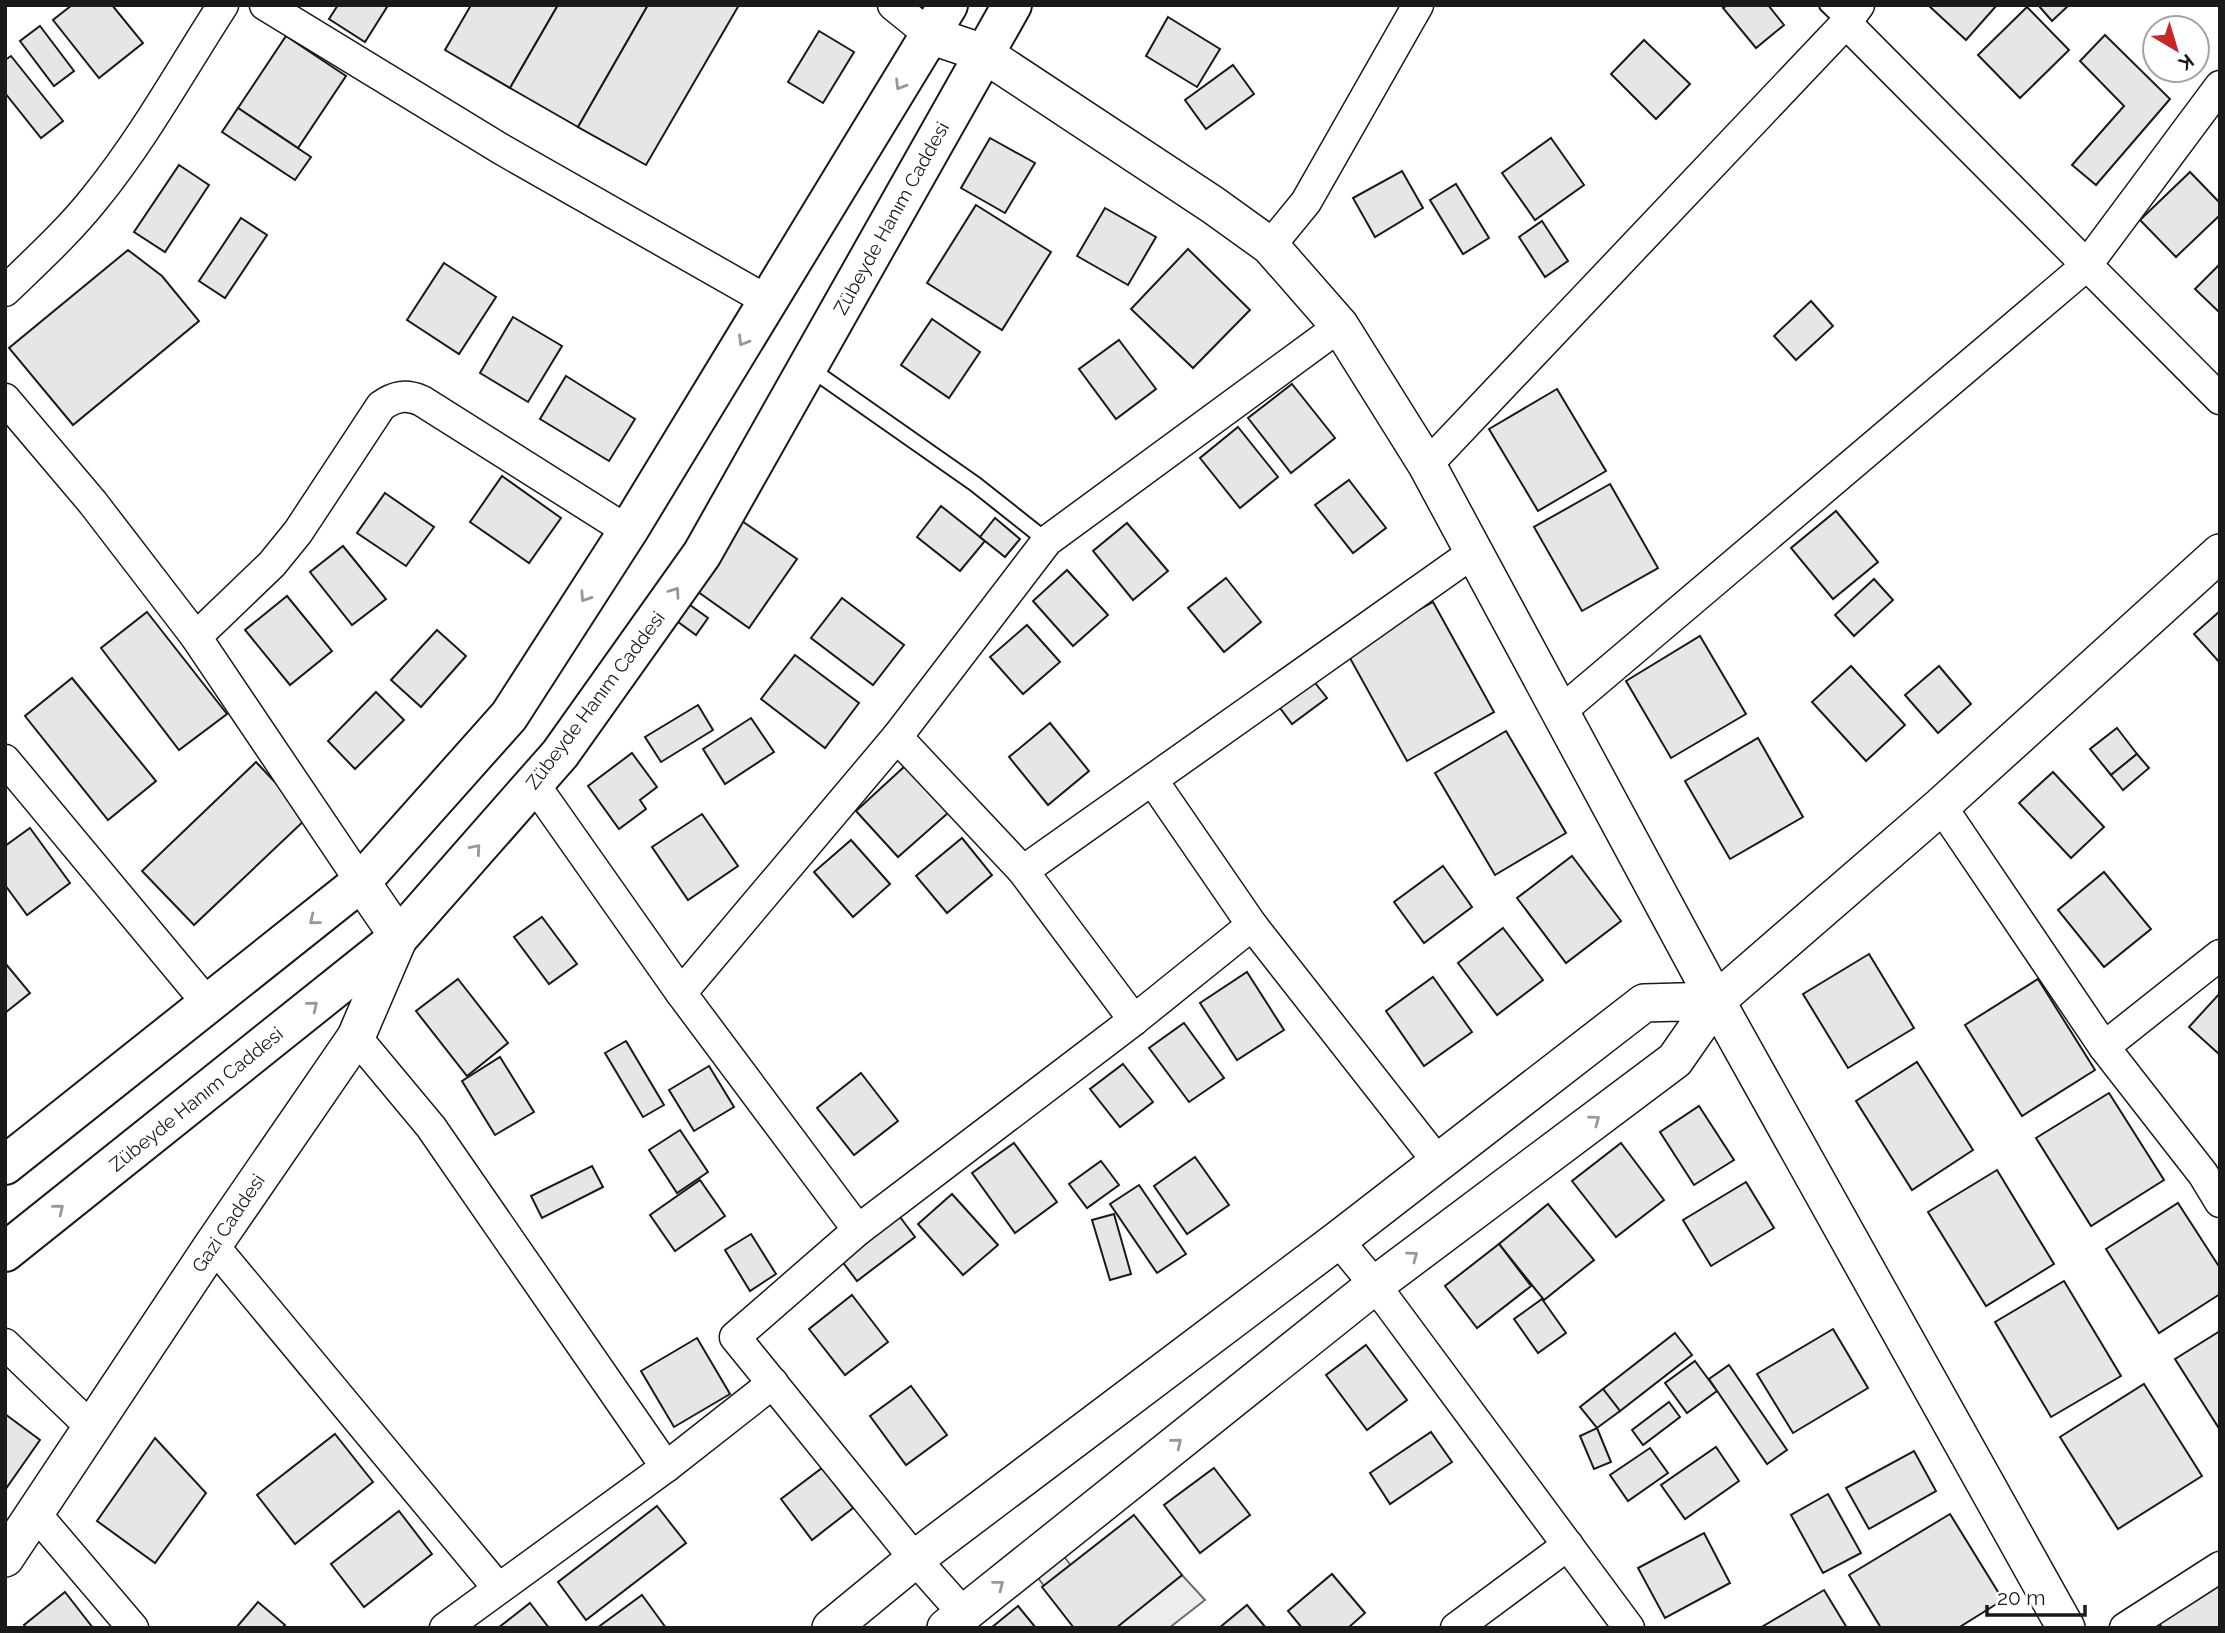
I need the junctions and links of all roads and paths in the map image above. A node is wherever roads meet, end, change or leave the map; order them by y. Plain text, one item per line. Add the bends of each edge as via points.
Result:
1 (223, 5) edge
2 (265, 5) edge
3 (893, 5) edge
4 (1012, 5) edge
5 (1418, 5) edge
6 (1844, 11) edge
7 (939, 20) edge
8 (983, 53) junction
9 (2220, 86) edge
10 (1270, 246) junction
11 (2086, 266) junction
12 (5, 291) edge
13 (768, 302) junction
14 (1340, 326) junction
15 (807, 367) junction
16 (2220, 399) edge
17 (5, 400) edge
18 (1427, 465) junction
19 (628, 531) junction
20 (1047, 541) junction
21 (1474, 552) junction
22 (2220, 553) edge
23 (196, 636) junction
24 (1560, 712) junction
25 (897, 737) junction
26 (5, 760) edge
27 (1153, 781) junction
28 (534, 784) junction
29 (1941, 806) junction
30 (1023, 871) junction
31 (361, 882) junction
32 (1252, 925) junction
33 (399, 937) junction
34 (2220, 955) edge
35 (681, 993) junction
36 (1716, 1001) junction
37 (208, 1004) junction
38 (1134, 1020) junction
39 (356, 1037) junction
40 (2104, 1047) junction
41 (1438, 1163) junction
42 (5, 1165) edge
43 (2220, 1202) edge
44 (858, 1230) junction
45 (1338, 1240) junction
46 (213, 1245) junction
47 (5, 1252) edge
48 (1376, 1285) junction
49 (5, 1344) edge
50 (772, 1383) junction
51 (93, 1428) junction
52 (666, 1467) junction
53 (36, 1513) junction
54 (1568, 1545) junction
55 (5, 1558) edge
56 (915, 1559) junction
57 (2220, 1567) edge
58 (498, 1588) junction
59 (954, 1620) edge
60 (133, 1628) edge
61 (445, 1628) edge
62 (831, 1628) edge
63 (1456, 1628) edge
64 (1629, 1628) edge
65 (2066, 1628) edge
66 (2125, 1628) edge

1 - 12 street via 95,199
2 - 13 street via 501,149
3 - 7 street
4 - 8 main road, Zübeyde Hanım Caddesi
5 - 10 street via 1306,202
6 - 11 street
6 - 18 street
7 - 8 street
7 -> 13 main road
8 - 10 street
8 - 15 main road, Zübeyde Hanım Caddesi
9 - 11 street
10 - 14 street
11 - 16 street
11 - 24 street
13 -> 19 main road
14 - 18 street
14 - 20 street
15 - 20 lane via 975,484
28 -> 15 main road, Zübeyde Hanım Caddesi via 702,554
17 - 23 street via 93,503
18 - 21 street
19 - 23 street via 422,401 403,396 381,406 299,532 272,564
19 -> 31 main road via 509,716
20 - 25 street
21 - 24 street
21 - 27 street
22 - 29 street
23 - 31 street
24 - 36 street
25 - 30 street
25 - 35 street
26 - 37 street
27 - 30 street
27 - 32 street
33 -> 28 main road, Zübeyde Hanım Caddesi
28 - 35 street
29 - 36 street
29 - 40 street
30 - 38 street
31 - 33 street
31 -> 37 main road
32 - 38 street
32 - 41 street
33 - 39 street, Gazi Caddesi
47 -> 33 main road, Zübeyde Hanım Caddesi
34 - 40 street
35 - 44 street
36 - 41 street via 1644,1003
48 -> 36 street via 1675,1060
36 - 65 street
37 - 42 main road
38 - 44 street
39 - 46 street, Gazi Caddesi
39 - 52 street via 431,1127
40 - 43 street
41 - 45 street
44 - 50 street via 735,1337
45 - 48 street
45 - 56 street
46 - 51 street, Gazi Caddesi
46 - 58 street
48 - 54 street
59 -> 48 street
49 - 51 street
50 - 52 street
50 - 56 street
51 - 53 street, Gazi Caddesi
52 - 58 street
53 - 55 street, Gazi Caddesi
53 - 60 street
54 - 63 street
54 - 64 street
56 - 59 street
56 - 62 street
57 - 66 street
58 - 61 street

